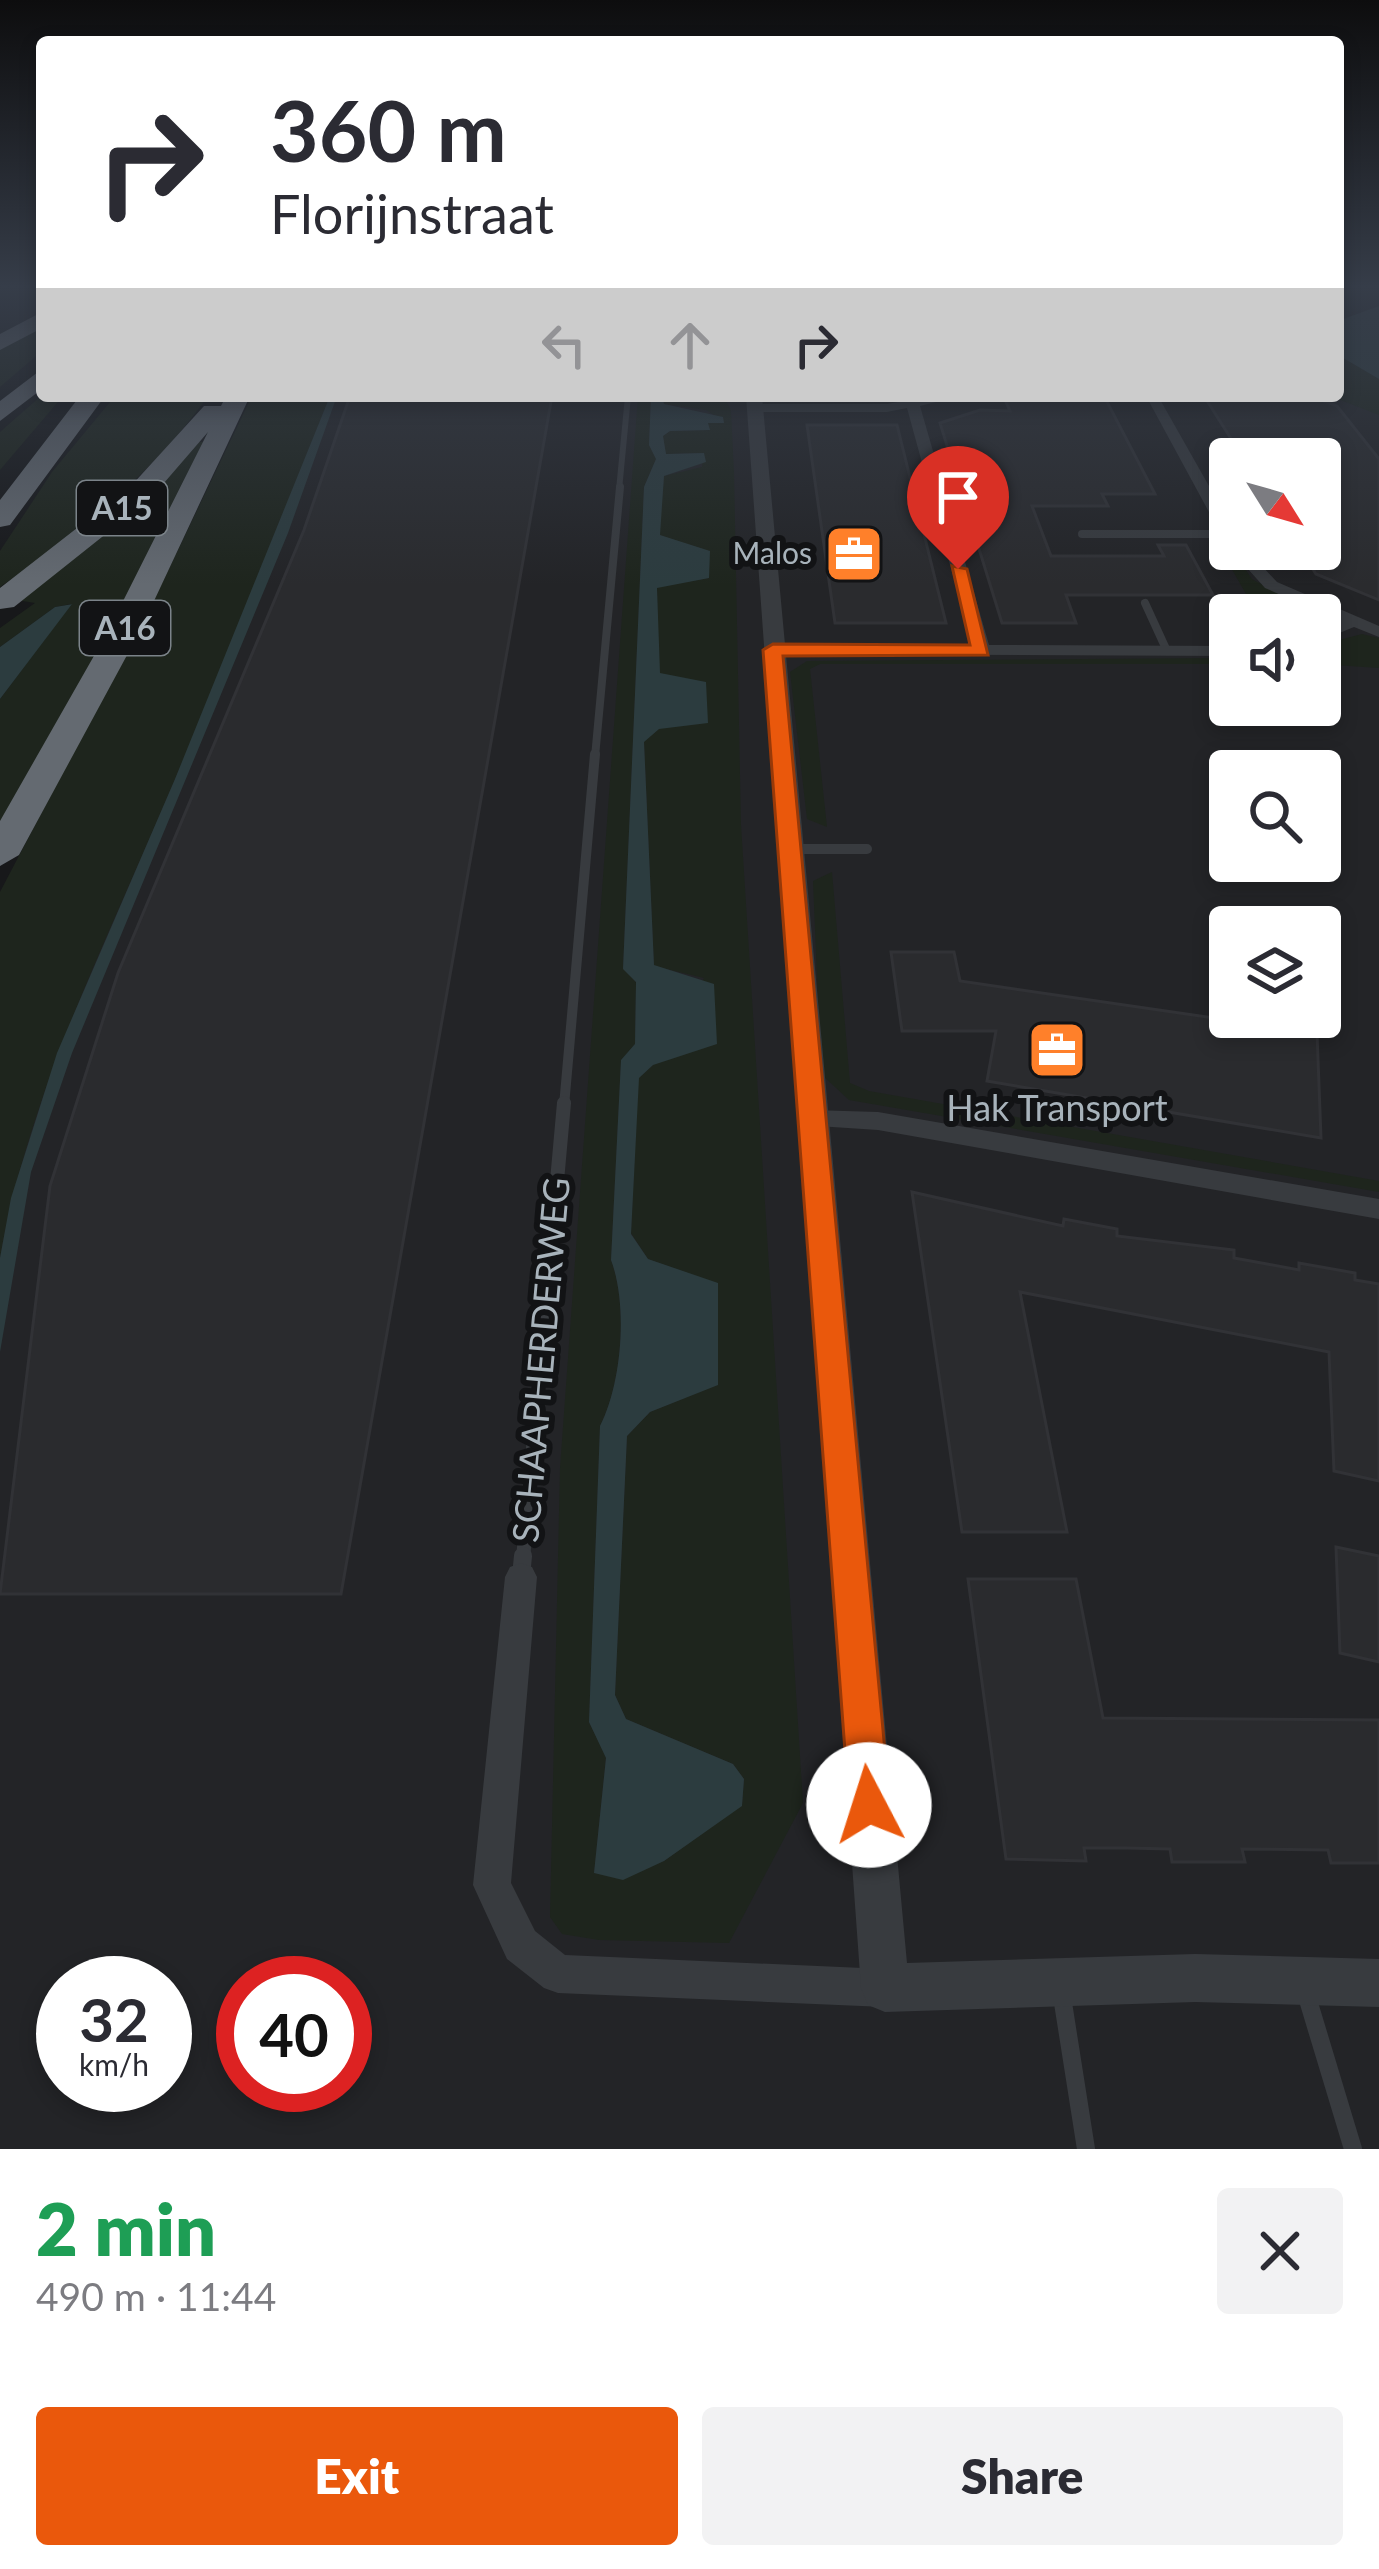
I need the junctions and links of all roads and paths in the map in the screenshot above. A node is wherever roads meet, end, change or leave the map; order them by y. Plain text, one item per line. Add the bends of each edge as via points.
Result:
1 (33, 384) edge
2 (88, 402) edge
3 (219, 402) edge
4 (235, 402) edge
5 (627, 402) edge
6 (755, 402) edge
7 (929, 402) edge
8 (1155, 402) edge
9 (913, 406) junction
10 (0, 413) edge
11 (1209, 498) edge
12 (0, 519) edge
13 (1082, 534) dead end
14 (1209, 535) edge
15 (1257, 570) edge
16 (3, 601) dead end
17 (1145, 603) dead end
18 (1355, 621) junction
19 (1341, 627) edge
20 (1379, 632) edge
21 (773, 650) junction
22 (982, 651) junction
23 (1167, 651) junction
24 (1209, 651) edge
25 (789, 849) junction
26 (867, 849) dead end
27 (0, 855) edge
28 (811, 1119) junction
29 (1379, 1209) edge
30 (521, 1577) joint
31 (1060, 1983) junction
32 (1303, 1983) junction
33 (1379, 1983) edge
34 (885, 1988) junction
35 (1086, 2149) edge
36 (1354, 2149) edge

1 - 10 highway
2 - 12 highway, A15
3 - 16 highway, A15 via 141,491
4 - 27 highway, A16 via 123,633
5 - 30 lane, SCHAAPHERDERWEG
6 - 9 street
6 - 21 street
7 - 9 street
8 - 11 street
9 - 22 street
13 - 14 lane
15 - 18 street via 1271,585
17 - 23 lane
18 - 19 street
18 - 20 street
21 - 22 street
21 - 25 street
22 - 23 street
23 - 24 street
25 - 26 lane
25 - 28 street
28 - 29 street via 878,1121
28 - 34 street
30 - 34 street, SCHAAPHERDERWEG via 492,1885 521,1945 558,1974
31 - 32 street, SCHAAPHERDERWEG
31 - 34 street, SCHAAPHERDERWEG
31 - 35 lane
32 - 33 street, SCHAAPHERDERWEG
32 - 36 lane

